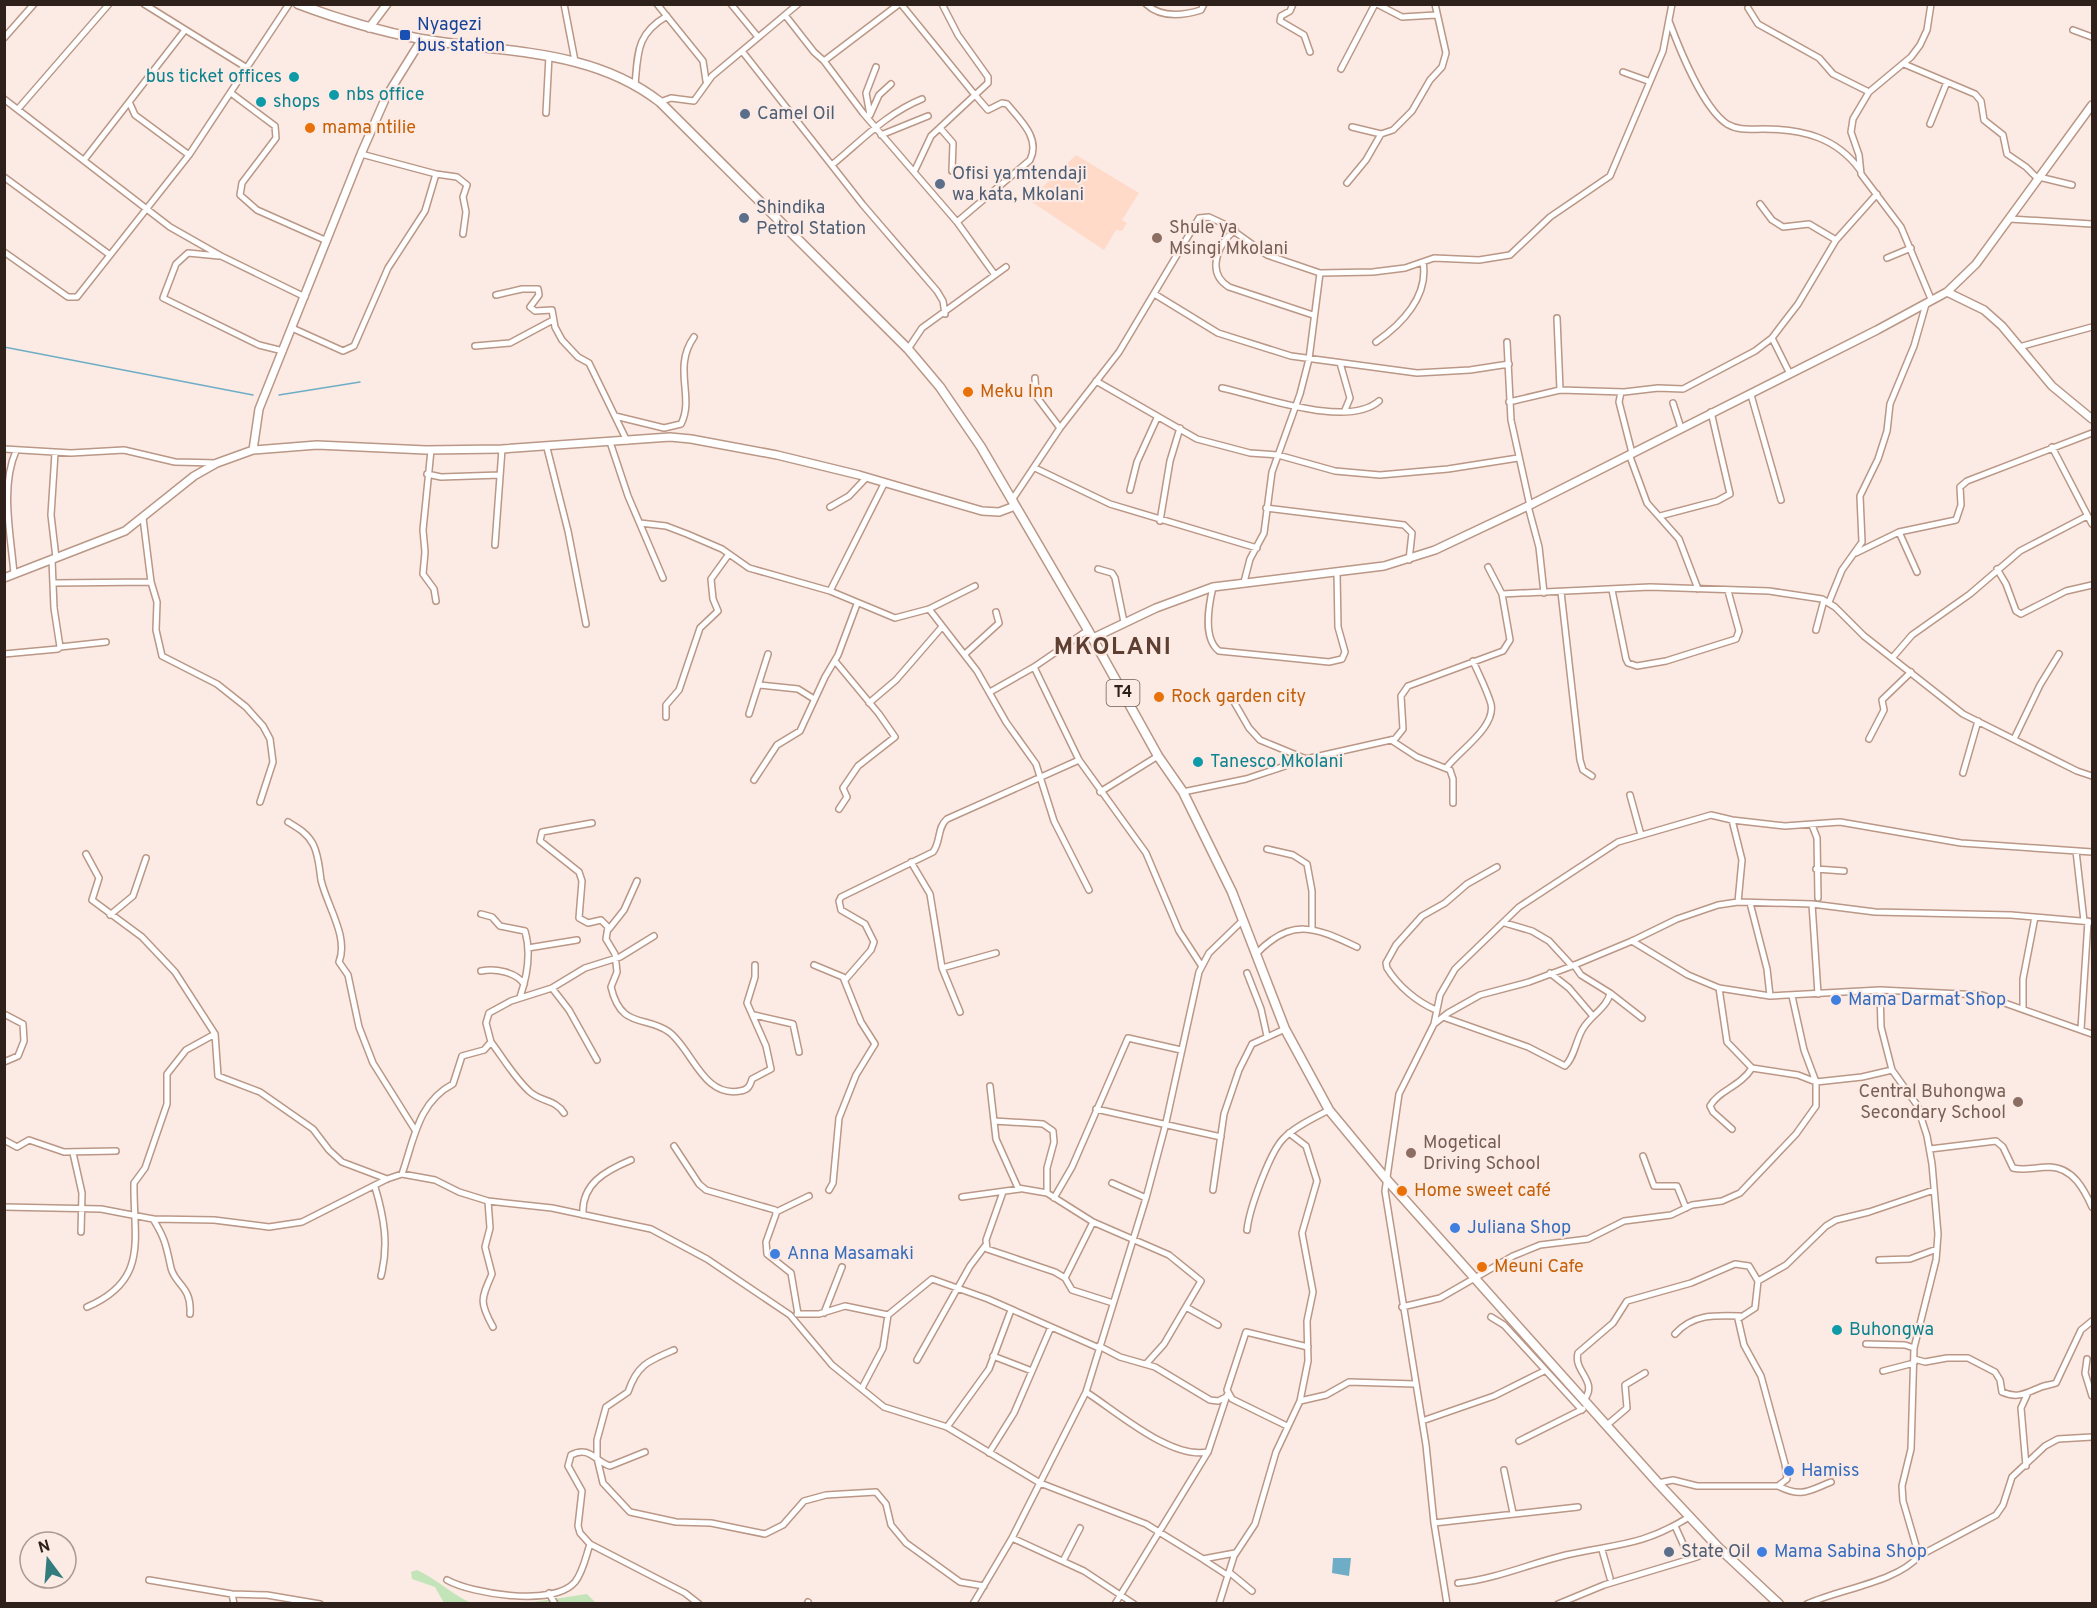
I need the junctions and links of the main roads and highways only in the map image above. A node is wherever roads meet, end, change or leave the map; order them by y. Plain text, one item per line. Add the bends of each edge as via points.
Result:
1 (298, 4) edge
2 (1779, 1604) edge

1 - 2 highway, T4 via 369,28 549,56 614,73 660,102 908,349 962,417 1158,756 1183,792 1215,854 1285,1029 1329,1110 1585,1405 1718,1547

